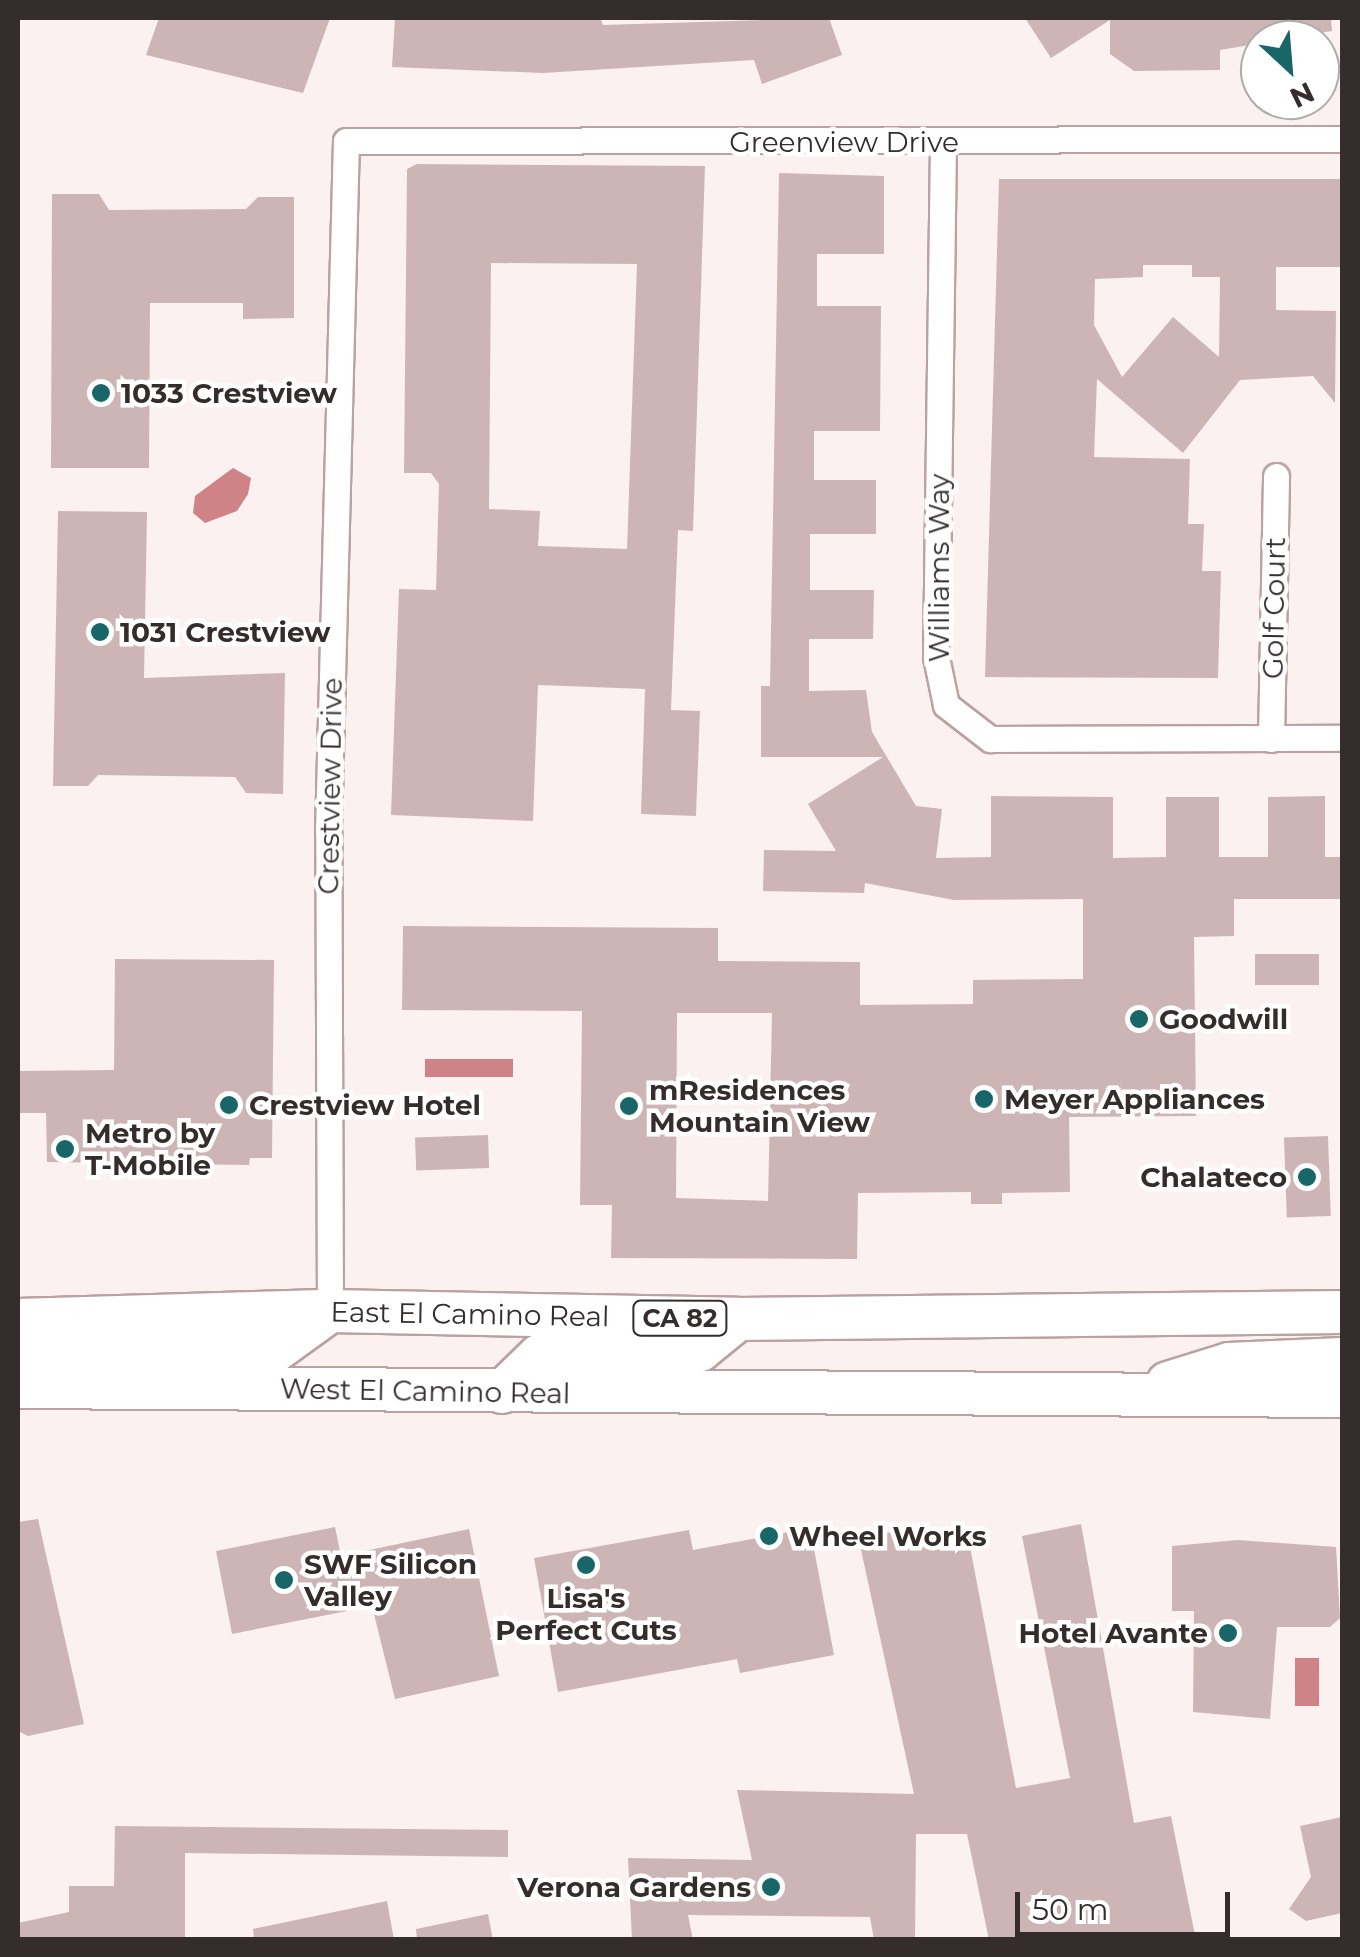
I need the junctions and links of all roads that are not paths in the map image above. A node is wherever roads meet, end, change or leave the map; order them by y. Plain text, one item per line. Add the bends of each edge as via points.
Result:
1 (1342, 139) edge
2 (346, 141) joint
3 (943, 142) junction
4 (1276, 476) dead end
5 (1342, 738) edge
6 (1271, 739) junction
7 (330, 1310) junction
8 (1342, 1312) edge
9 (738, 1319) junction
10 (18, 1320) edge
11 (1342, 1359) edge
12 (18, 1361) edge
13 (18, 1387) edge
14 (502, 1392) junction
15 (1129, 1396) junction
16 (1342, 1396) edge

1 - 3 street, Greenview Drive
2 - 3 street, Greenview Drive
2 - 7 street, Crestview Drive via 328,832
3 - 6 street, Williams Way via 936,657 946,706 990,739
4 - 6 street, Golf Court
5 - 6 street, Williams Way
7 - 9 main road, East El Camino Real / CA 82
7 - 10 main road, East El Camino Real / CA 82
7 - 12 main road via 272,1353
8 - 9 main road, East El Camino Real / CA 82
9 - 14 main road via 700,1350 538,1356
11 - 15 main road via 1230,1364
13 - 14 main road, West El Camino Real
14 - 15 main road, West El Camino Real
15 - 16 main road

